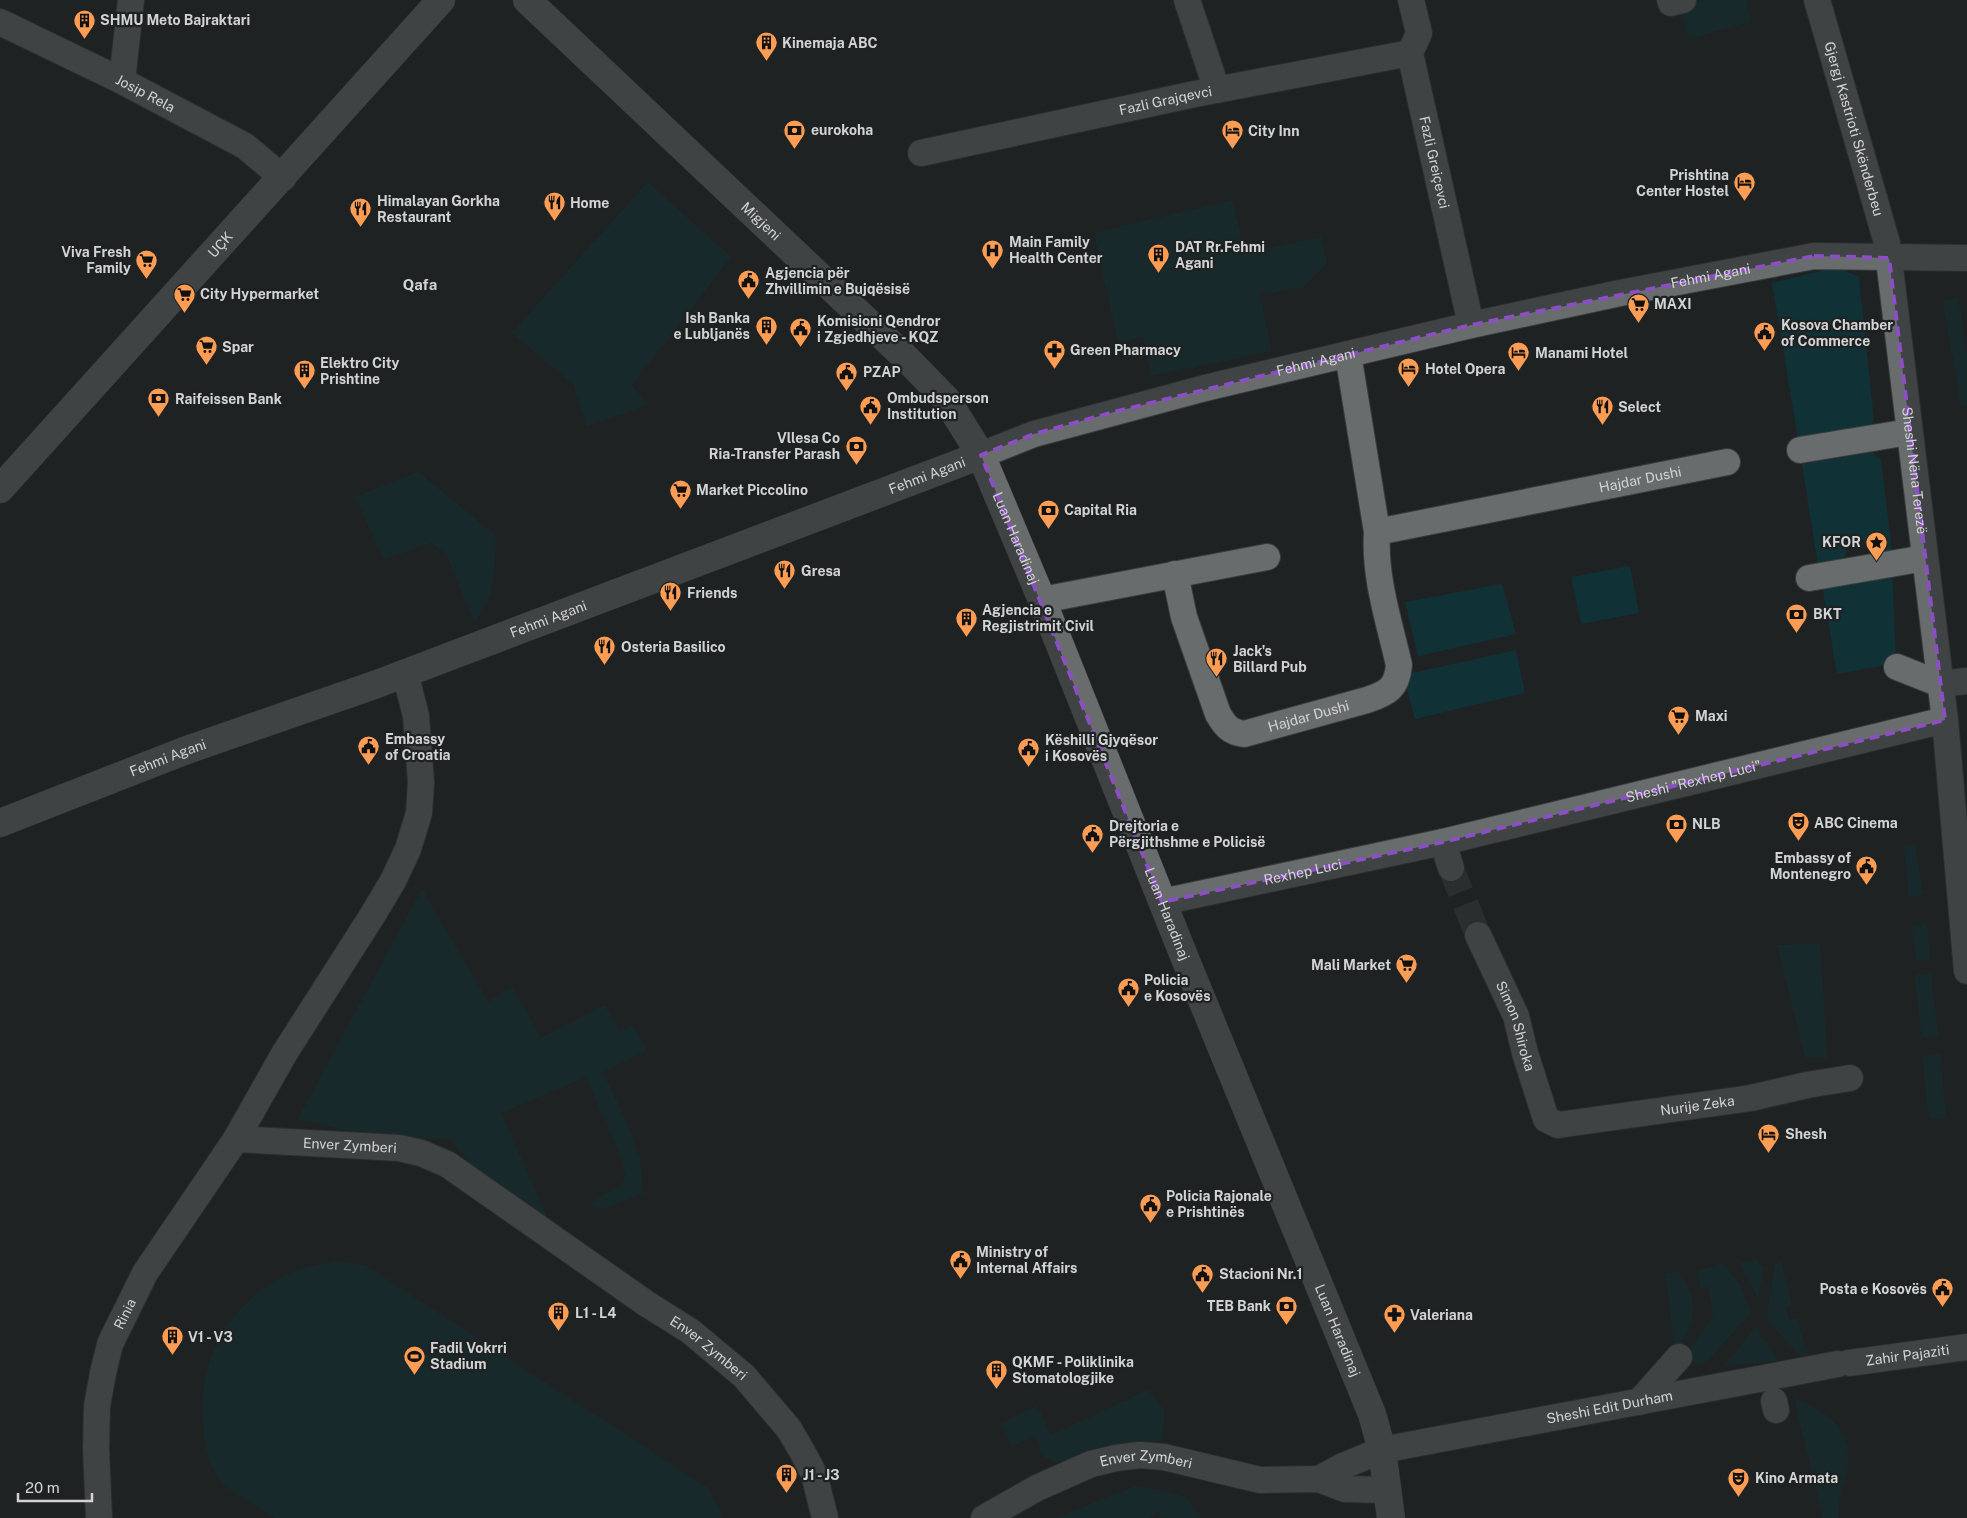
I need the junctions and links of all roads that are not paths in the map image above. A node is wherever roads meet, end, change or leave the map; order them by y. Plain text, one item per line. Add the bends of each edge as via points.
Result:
1 (131, 0) edge
2 (441, 0) edge
3 (527, 0) edge
4 (1186, 0) edge
5 (1411, 0) edge
6 (1670, 0) edge
7 (1683, 0) edge
8 (1817, 0) edge
9 (0, 22) edge
10 (1410, 53) junction
11 (122, 81) junction
12 (1217, 90) junction
13 (922, 153) dead end
14 (283, 178) junction
15 (1888, 258) junction
16 (1967, 258) edge
17 (1470, 324) junction
18 (1348, 354) junction
19 (1909, 432) junction
20 (1800, 450) dead end
21 (981, 455) junction
22 (1727, 462) dead end
23 (0, 489) edge
24 (1377, 532) junction
25 (1267, 557) dead end
26 (1925, 558) junction
27 (1175, 574) junction
28 (1809, 578) dead end
29 (1042, 600) junction
30 (1897, 668) dead end
31 (405, 673) junction
32 (1967, 681) edge
33 (1940, 684) junction
34 (1945, 720) junction
35 (0, 823) edge
36 (1443, 842) junction
37 (1451, 868) tunnel mouth
38 (1162, 902) junction
39 (1478, 935) tunnel mouth
40 (1967, 971) edge
41 (1850, 1078) dead end
42 (1546, 1118) joint
43 (236, 1139) junction
44 (1967, 1347) edge
45 (1679, 1357) dead end
46 (1843, 1364) joint
47 (1714, 1367) dead end
48 (1683, 1394) junction
49 (1639, 1402) junction
50 (1382, 1450) junction
51 (1319, 1479) junction
52 (1388, 1490) junction
53 (99, 1518) edge
54 (825, 1518) edge
55 (984, 1518) edge
56 (1391, 1518) edge

1 - 11 street
2 - 14 main road, UÇK
3 - 21 main road, Migjeni via 907,359 946,399
4 - 12 street
5 - 10 street via 1419,33
6 - 7 street via 1671,3
8 - 15 street, Gjergj Kastrioti Skënderbeu via 1887,243
9 - 11 street, Josip Rela
10 - 12 street, Fazli Grajqevci
10 - 17 street, Fazli Greiçevci
11 - 14 street, Josip Rela via 245,146
12 - 13 street, Fazli Grajqevci
14 - 23 main road, UÇK
15 - 16 street, Fehmi Agani
15 - 17 street, Fehmi Agani via 1814,256
15 - 19 street, Sheshi Nëna Terezë
17 - 18 street, Fehmi Agani
18 - 21 street, Fehmi Agani via 1034,434
18 - 24 street, Hajdar Dushi
19 - 20 street
19 - 26 street, Sheshi Nëna Terezë
21 - 29 main road, Luan Haradinaj
21 - 31 main road, Fehmi Agani
22 - 24 street, Hajdar Dushi
24 - 27 street, Hajdar Dushi via 1379,578 1399,665 1398,677 1392,688 1367,700 1244,734 1233,732 1218,714 1184,617
25 - 27 street
26 - 28 street
26 - 33 street, Sheshi Nëna Terezë
27 - 29 street
29 - 38 main road, Luan Haradinaj
30 - 33 street
31 - 35 main road, Fehmi Agani via 184,751
31 - 43 street via 416,716 421,782 419,813 408,849 393,881 267,1082
32 - 33 street
33 - 34 street, Sheshi Nëna Terezë
34 - 36 street, Sheshi "Rexhep Luci"
34 - 40 street, Sheshi Nëna Terezë
36 - 37 street
36 - 38 street, Rexhep Luci
38 - 50 main road, Luan Haradinaj via 1372,1414
39 - 42 street, Simon Shiroka via 1516,1016
41 - 42 street, Nurije Zeka via 1751,1098 1612,1118 1558,1125
43 - 53 street, Rinia via 145,1273 110,1344 98,1406
43 - 54 street, Enver Zymberi via 399,1148 422,1153 454,1168 690,1331 744,1376 789,1429 803,1452 814,1474
44 - 46 street, Zahir Pajaziti
45 - 49 street
46 - 48 street, Sheshi Edit Durham via 1797,1365
47 - 48 street
48 - 49 street, Sheshi Edit Durham
49 - 50 street, Sheshi Edit Durham
50 - 51 street, Sheshi Edit Durham
50 - 52 main road, Luan Haradinaj
51 - 52 street via 1345,1489
51 - 55 street, Enver Zymberi via 1260,1480 1164,1457 1116,1458 1069,1473
52 - 56 main road, Luan Haradinaj

